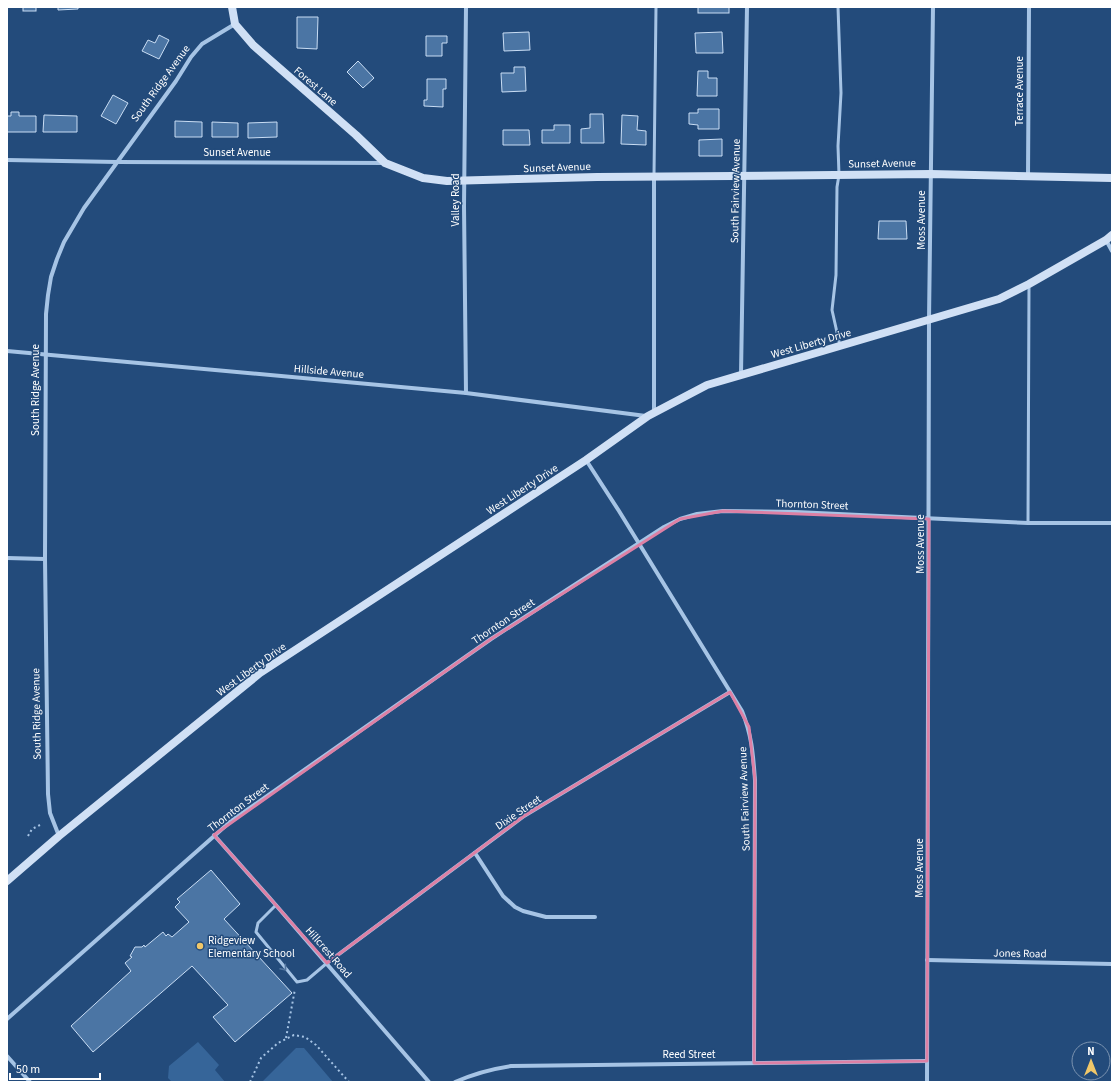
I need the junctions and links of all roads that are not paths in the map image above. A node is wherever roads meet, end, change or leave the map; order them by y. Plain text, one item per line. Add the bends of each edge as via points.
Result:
1 (232, 7) edge
2 (466, 7) edge
3 (656, 7) edge
4 (747, 7) edge
5 (838, 7) edge
6 (933, 7) edge
7 (1029, 7) edge
8 (235, 24) junction
9 (7, 160) edge
10 (117, 162) junction
11 (385, 163) junction
12 (931, 174) junction
13 (839, 175) junction
14 (654, 176) junction
15 (744, 176) junction
16 (1028, 176) junction
17 (1112, 178) edge
18 (464, 181) junction
19 (1109, 238) edge
20 (1112, 251) edge
21 (1029, 284) junction
22 (929, 320) junction
23 (840, 346) junction
24 (7, 351) edge
25 (46, 355) junction
26 (741, 375) junction
27 (466, 393) junction
28 (651, 415) junction
29 (586, 460) junction
30 (929, 519) junction
31 (1028, 523) junction
32 (1112, 523) edge
33 (639, 543) junction
34 (7, 558) edge
35 (45, 559) junction
36 (730, 692) junction
37 (59, 836) junction
38 (214, 836) junction
39 (475, 853) junction
40 (7, 881) edge
41 (276, 905) junction
42 (595, 917) dead end
43 (927, 960) junction
44 (326, 963) junction
45 (1112, 964) edge
46 (7, 1019) edge
47 (7, 1056) edge
48 (927, 1061) junction
49 (754, 1063) junction
50 (30, 1082) edge
51 (429, 1082) edge
52 (455, 1082) edge
53 (926, 1082) edge

1 - 8 main road
2 - 18 street, Valley Road
3 - 14 lane
4 - 15 street, South Fairview Avenue
5 - 13 lane via 841,93
6 - 12 street, Moss Avenue
7 - 16 street, Terrace Avenue
8 - 10 street, South Ridge Avenue via 202,44
8 - 11 main road, Forest Lane via 253,45
9 - 10 street, Sunset Avenue
10 - 11 street, Sunset Avenue
10 - 25 street, South Ridge Avenue via 84,208 57,259 48,295
11 - 18 main road, Sunset Avenue via 423,178
12 - 13 main road, Sunset Avenue
12 - 16 main road, Sunset Avenue
12 - 22 street, Moss Avenue
13 - 15 main road, Sunset Avenue
13 - 23 lane via 836,275 832,310
14 - 15 main road, Sunset Avenue
14 - 18 main road, Sunset Avenue
14 - 28 street
15 - 26 street, South Fairview Avenue
16 - 17 main road, Sunset Avenue
18 - 27 street, Valley Road
19 - 20 street
19 - 21 main road, West Liberty Drive
21 - 22 main road, West Liberty Drive via 999,299
21 - 31 lane
22 - 23 main road, West Liberty Drive
22 - 30 street, Moss Avenue
23 - 26 main road, West Liberty Drive
24 - 25 street, Hillside Avenue
25 - 27 street, Hillside Avenue
25 - 35 street, South Ridge Avenue
26 - 28 main road, West Liberty Drive via 707,385
27 - 28 street, Hillside Avenue
28 - 29 main road, West Liberty Drive
29 - 33 street, South Fairview Avenue
29 - 37 main road, West Liberty Drive via 260,673
30 - 31 street, Thornton Street
30 - 33 street, Thornton Street via 723,511 680,519
30 - 43 street, Moss Avenue
31 - 32 street, Thornton Street
33 - 36 street, South Fairview Avenue
33 - 38 street, Thornton Street via 491,639 230,822
34 - 35 street
35 - 37 street, South Ridge Avenue via 48,794 50,813
36 - 39 street, Dixie Street via 524,816
36 - 49 street, South Fairview Avenue via 749,727 755,780
37 - 40 main road, West Liberty Drive
38 - 41 street, Hillcrest Road
38 - 46 street, Thornton Street
39 - 42 street via 503,896 515,907 546,917
39 - 44 street, Dixie Street
41 - 44 street, Hillcrest Road
41 -> 44 lane via 258,923 256,932 297,982 308,980
43 - 45 street, Jones Road
43 - 48 street, Moss Avenue
44 - 51 street, Hillcrest Road
47 - 50 street
48 - 49 street, Reed Street
48 - 53 street, Moss Avenue
49 - 52 street, Reed Street via 511,1066 472,1074

